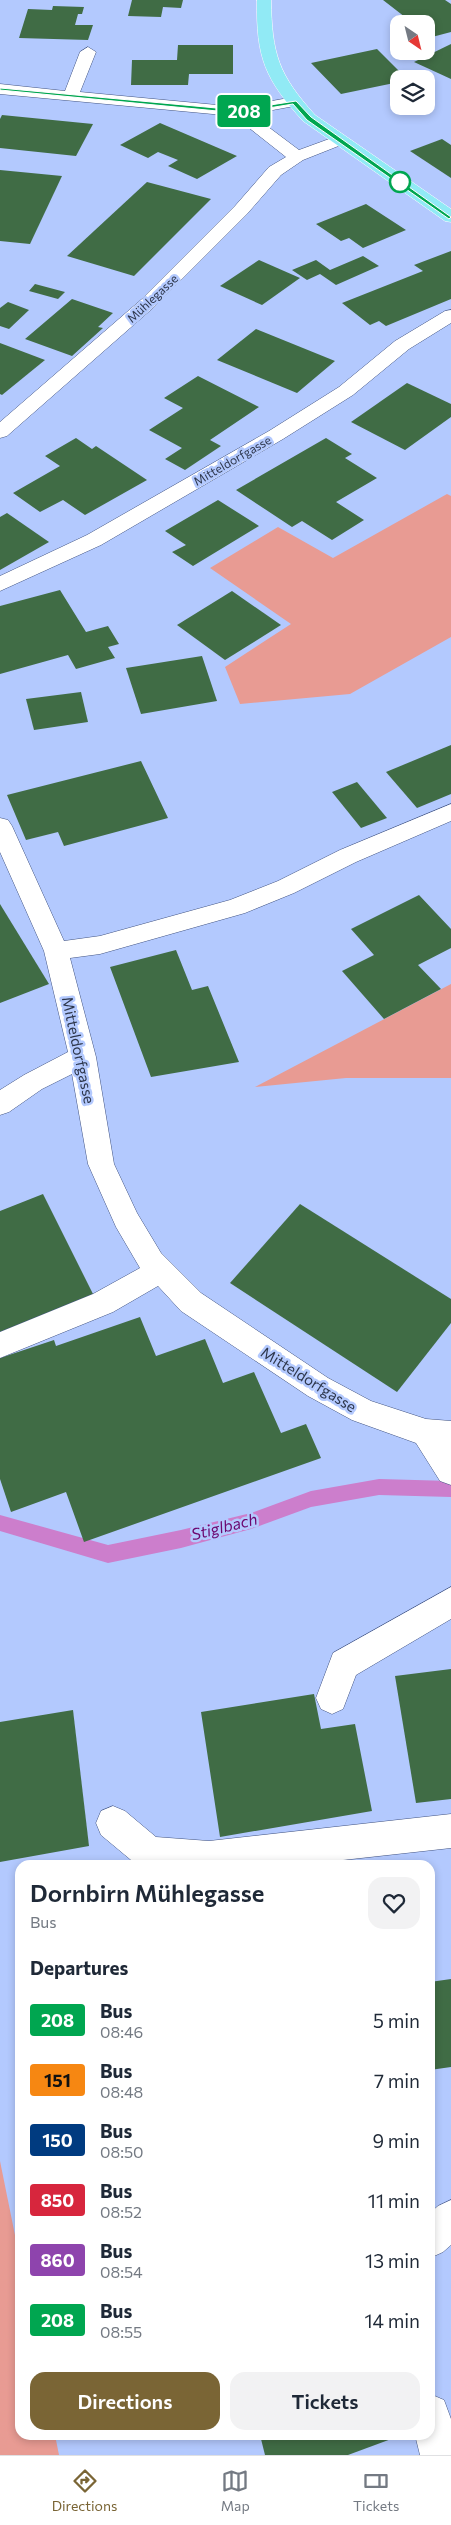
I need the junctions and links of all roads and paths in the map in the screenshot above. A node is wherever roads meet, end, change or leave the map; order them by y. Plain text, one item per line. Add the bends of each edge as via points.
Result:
1 (264, 0) edge
2 (88, 52) dead end
3 (0, 89) edge
4 (71, 96) junction
5 (294, 102) junction
6 (238, 112) junction
7 (340, 140) junction
8 (298, 157) junction
9 (451, 217) edge
10 (451, 315) edge
11 (0, 432) edge
12 (0, 584) edge
13 (451, 812) edge
14 (0, 826) edge
15 (56, 950) junction
16 (83, 1057) junction
17 (0, 1104) edge
18 (160, 1271) junction
19 (0, 1345) edge
20 (443, 1450) edge
21 (451, 1602) edge
22 (332, 1698) dead end
23 (113, 1823) dead end
24 (451, 1831) edge
25 (451, 2219) edge
26 (435, 2233) edge
27 (435, 2434) edge
28 (440, 2455) edge

1 - 5 main road via 265,48 275,77
2 - 4 street
3 - 4 street
4 - 6 street
5 - 6 street
5 - 7 main road via 309,118
6 - 8 street
7 - 8 street, Mühlegasse
7 - 9 main road
8 - 11 street, Mühlegasse via 275,171 241,210 148,303
10 - 12 street, Mitteldorfgasse via 402,345 346,391 276,435 94,540
13 - 15 street via 348,856 286,888 236,907 100,945
14 - 15 street, Mitteldorfgasse
15 - 16 street, Mitteldorfgasse
16 - 17 street via 33,1082
16 - 18 street, Mitteldorfgasse via 101,1164 126,1219
18 - 19 street via 103,1303
18 - 20 street, Mitteldorfgasse via 191,1302 318,1387
21 - 22 street via 344,1664
23 - 24 street via 149,1853 209,1858
25 - 26 street
27 - 28 street

